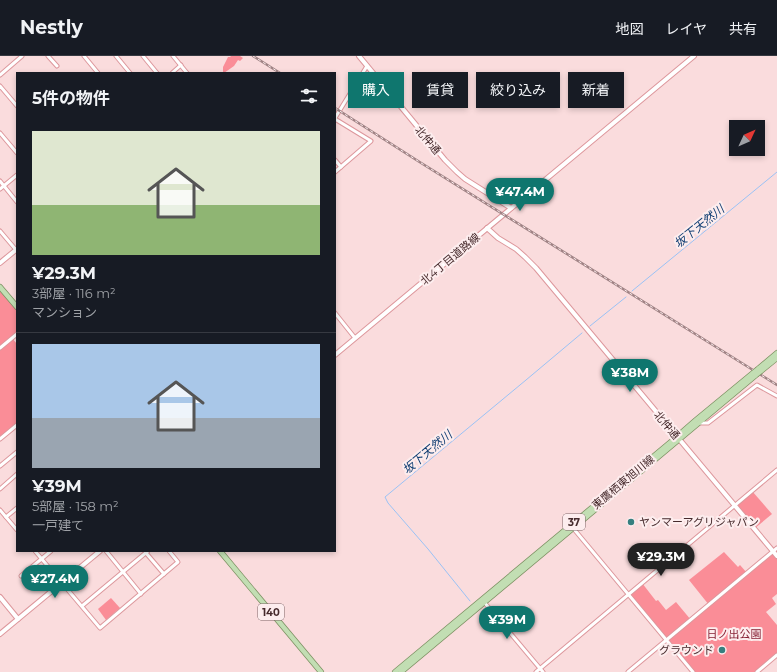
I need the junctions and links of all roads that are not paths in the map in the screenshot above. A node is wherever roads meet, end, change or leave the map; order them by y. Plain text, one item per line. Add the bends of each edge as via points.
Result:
1 (22, 56) edge
2 (48, 56) edge
3 (84, 56) edge
4 (116, 56) edge
5 (143, 56) edge
6 (173, 56) edge
7 (359, 56) edge
8 (694, 56) edge
9 (181, 65) junction
10 (57, 66) dead end
11 (367, 66) junction
12 (97, 72) edge
13 (129, 72) edge
14 (156, 72) edge
15 (173, 72) edge
16 (187, 72) edge
17 (0, 75) edge
18 (0, 86) edge
19 (16, 105) edge
20 (336, 116) edge
21 (336, 119) edge
22 (0, 133) edge
23 (16, 152) edge
24 (336, 161) edge
25 (341, 167) junction
26 (336, 171) edge
27 (16, 176) edge
28 (0, 181) edge
29 (4, 186) junction
30 (0, 189) edge
31 (16, 201) edge
32 (511, 208) junction
33 (487, 228) junction
34 (0, 231) edge
35 (16, 249) edge
36 (16, 251) edge
37 (0, 263) edge
38 (0, 287) edge
39 (16, 306) edge
40 (336, 314) edge
41 (16, 335) edge
42 (355, 338) junction
43 (0, 348) edge
44 (777, 353) edge
45 (336, 354) edge
46 (777, 358) edge
47 (760, 370) junction
48 (755, 374) junction
49 (777, 396) edge
50 (700, 423) junction
51 (16, 426) edge
52 (678, 438) junction
53 (0, 439) edge
54 (16, 453) edge
55 (0, 466) edge
56 (777, 470) edge
57 (16, 475) edge
58 (0, 488) edge
59 (735, 506) junction
60 (16, 509) edge
61 (0, 510) edge
62 (6, 517) junction
63 (572, 527) junction
64 (16, 529) edge
65 (777, 548) edge
66 (773, 551) junction
67 (36, 552) edge
68 (50, 552) edge
69 (99, 552) edge
70 (107, 552) edge
71 (147, 552) edge
72 (170, 552) edge
73 (221, 552) edge
74 (777, 556) edge
75 (42, 559) junction
76 (123, 572) junction
77 (164, 574) junction
78 (21, 576) dead end
79 (62, 583) junction
80 (141, 594) junction
81 (628, 594) junction
82 (0, 597) edge
83 (483, 601) junction
84 (82, 606) junction
85 (18, 619) junction
86 (0, 634) edge
87 (666, 640) junction
88 (777, 655) edge
89 (540, 669) junction
90 (322, 672) edge
91 (395, 672) edge
92 (401, 672) edge
93 (536, 672) edge
94 (543, 672) edge
95 (628, 672) edge
96 (693, 672) edge
97 (757, 672) edge

1 - 17 street
2 - 10 street
3 - 12 street
4 - 13 street
5 - 14 street
6 - 9 street
7 - 11 street, 北仲通
8 - 32 street, 北4丁目道路線
9 - 15 street
9 - 16 street
11 - 20 street
11 - 32 street, 北仲通 via 456,172
18 - 19 street
21 - 25 street via 371,141
22 - 23 street
24 - 25 street
25 - 26 street
27 - 29 street
28 - 29 street
29 - 30 street
29 - 31 street
32 - 33 street, 北4丁目道路線
33 - 42 street, 北4丁目道路線
33 - 52 street, 北仲通 via 516,249 536,268
34 - 35 street
36 - 37 street
38 - 39 main road
40 - 42 street
41 - 43 street
42 - 45 street, 北4丁目道路線
44 - 47 main road, 東鷹栖東旭川線 / 37
46 - 47 main road, 東鷹栖東旭川線 / 37
47 - 48 main road, 東鷹栖東旭川線 / 37, bridge
48 - 50 main road, 東鷹栖東旭川線 / 37
48 - 52 main road, 東鷹栖東旭川線 / 37
49 - 50 street via 757,385 708,423
50 - 52 main road, 東鷹栖東旭川線 / 37
51 - 53 street
52 - 59 street, 北仲通
52 - 63 main road, 東鷹栖東旭川線 / 37
54 - 55 street
56 - 59 street
57 - 58 street
59 - 66 street, 北仲通
59 - 81 street
60 - 62 street
61 - 62 street
62 - 64 street
63 - 81 street
63 - 83 main road, 東鷹栖東旭川線 / 37
65 - 66 street
66 - 74 street, 北仲通
66 - 87 street
67 - 75 street
68 - 75 street
69 - 79 street
70 - 76 street
71 - 76 street
71 - 77 street
72 - 77 street via 178,562
73 - 90 main road, 140
75 - 78 street
75 - 79 street
76 - 80 street
76 - 84 street
77 - 80 street
79 - 84 street
79 - 85 street
80 - 84 street via 100,628
81 - 87 street
81 - 89 street
82 - 85 street
83 - 89 street
83 - 91 main road, 東鷹栖東旭川線 / 37
83 - 92 main road, 東鷹栖東旭川線 / 37
85 - 86 street
87 - 95 street
87 - 96 street
88 - 97 street
89 - 93 street
89 - 94 street

